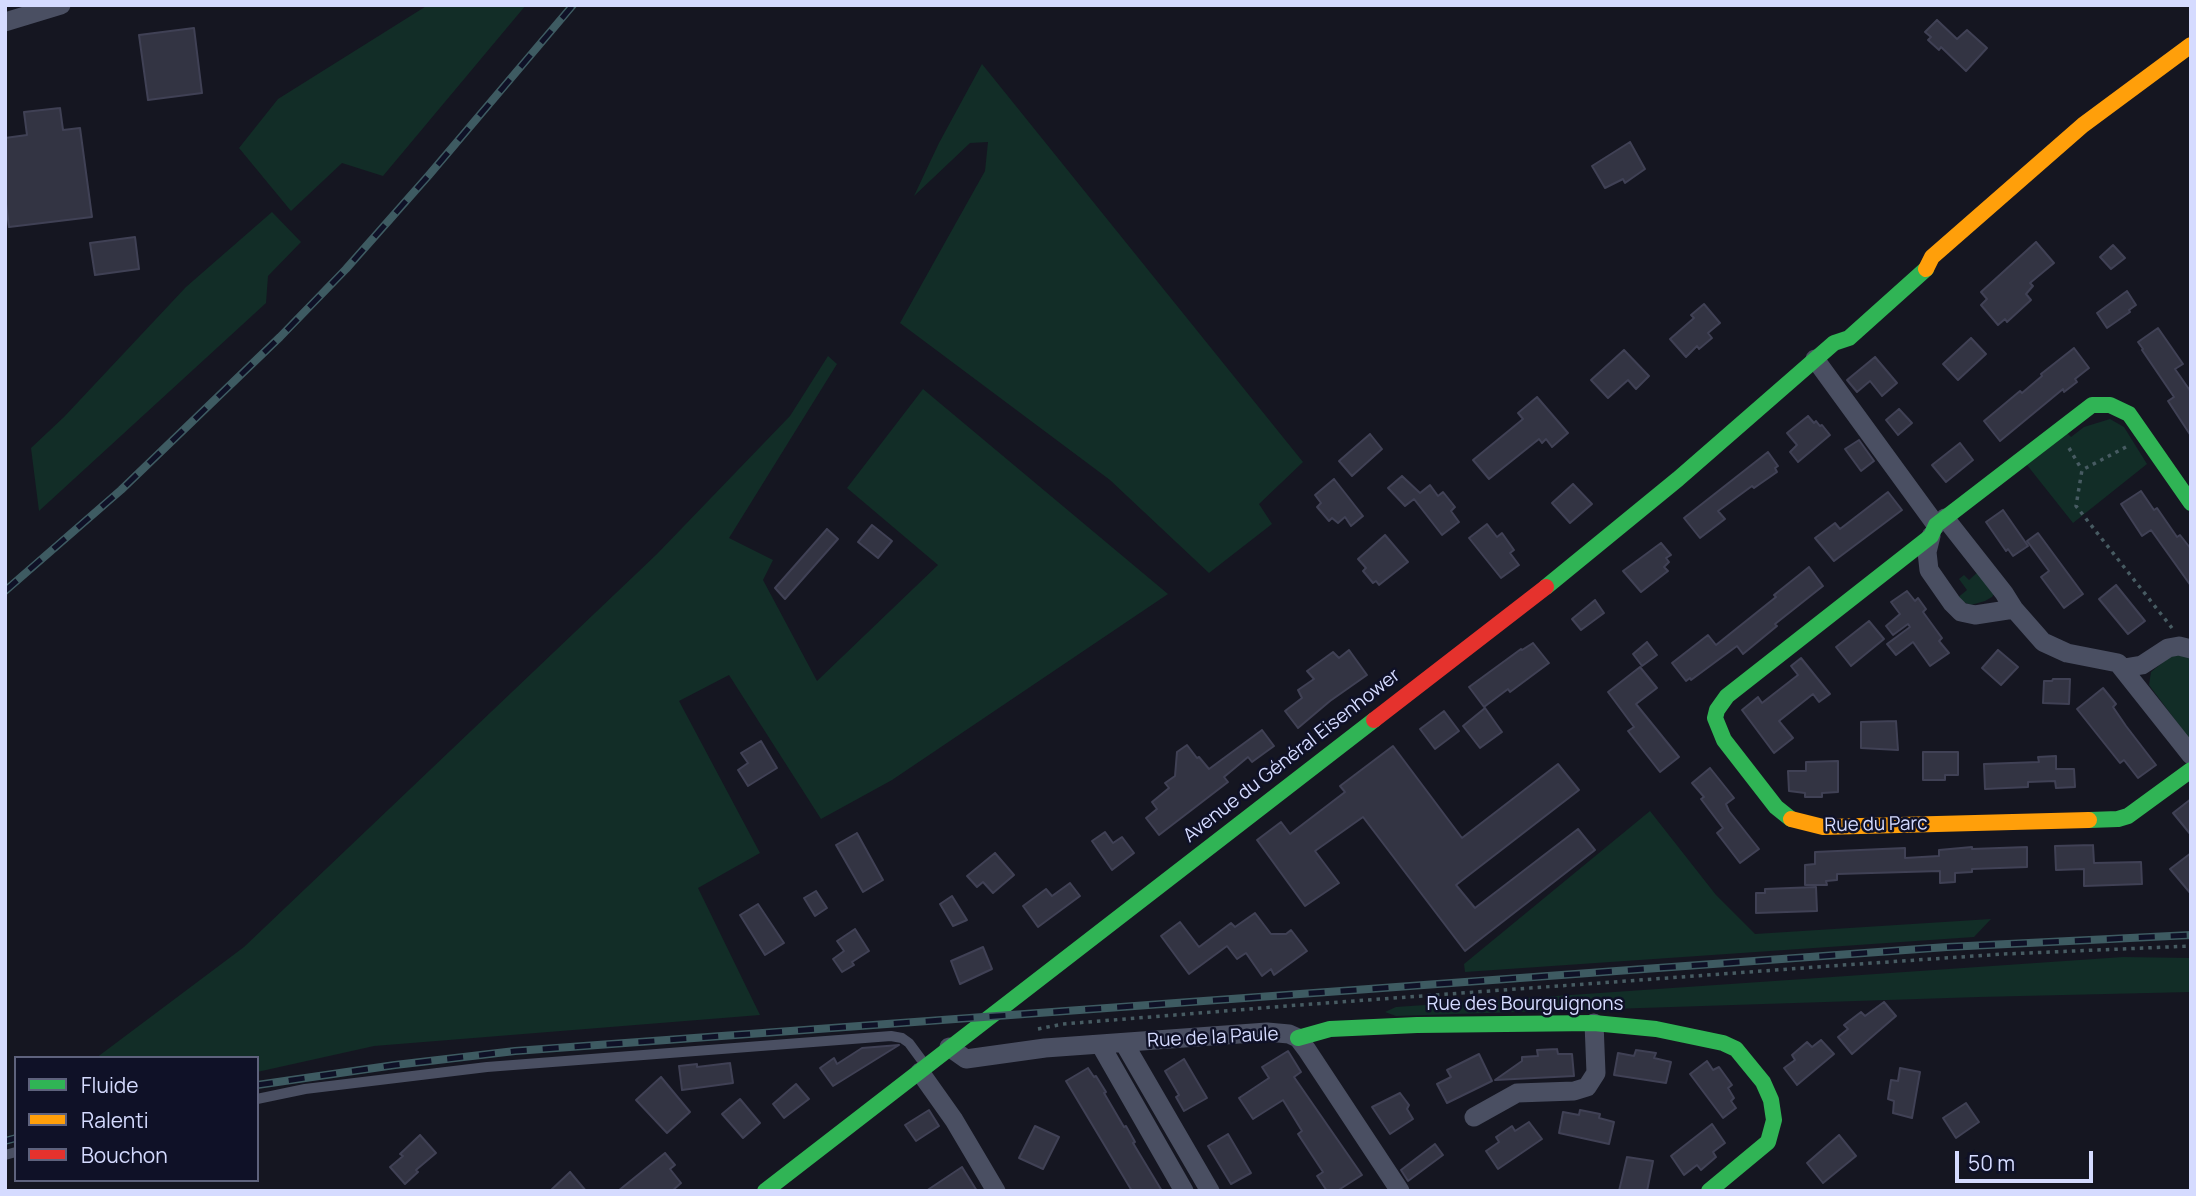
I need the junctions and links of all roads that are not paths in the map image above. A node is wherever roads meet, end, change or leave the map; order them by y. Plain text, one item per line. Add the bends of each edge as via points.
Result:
1 (61, 5) edge
2 (5, 22) edge
3 (2191, 45) edge
4 (1815, 359) junction
5 (2191, 503) edge
6 (1937, 526) junction
7 (2014, 609) junction
8 (2185, 647) edge
9 (2124, 668) junction
10 (2191, 755) edge
11 (2191, 770) edge
12 (1594, 1023) junction
13 (1298, 1038) junction
14 (1124, 1043) junction
15 (1100, 1044) junction
16 (950, 1047) junction
17 (923, 1069) junction
18 (259, 1099) edge
19 (1474, 1117) dead end
20 (765, 1191) edge
21 (996, 1191) edge
22 (1184, 1191) edge
23 (1210, 1191) edge
24 (1400, 1191) edge
25 (1709, 1191) edge

1 - 2 street
3 - 4 main road, Avenue du Général Eisenhower via 2083,125 1933,257 1916,263 1840,328 1834,343
4 - 6 street
4 - 16 main road, Avenue du Général Eisenhower via 1560,576
5 - 6 main road, Rue du Parc via 2134,419 2110,405 2092,405
6 - 7 street via 2004,593
6 - 7 street via 1927,552 1929,570 1951,603 1961,612 1975,615
6 - 11 main road, Rue du Parc via 1727,696 1717,710 1724,740 1783,814 1823,827 2118,819
7 - 9 street via 2054,649 2111,660
8 - 9 street via 2168,648 2142,665
9 - 10 street
12 - 13 main road, Rue des Bourguignons via 1330,1029
12 - 19 street via 1596,1073 1587,1087 1517,1093
12 - 25 main road, Rue des Bourguignons via 1656,1029 1723,1043 1736,1049 1763,1082 1773,1110 1768,1142
13 - 14 street, Rue de la Paule via 1280,1032
13 - 24 street, Rue de la Paule
14 - 15 street, Rue de la Paule
14 - 23 street
15 - 16 street, Rue de la Paule via 966,1059
15 - 22 street
16 - 17 main road, Avenue du Général Eisenhower
17 - 18 lane via 909,1042 891,1036 487,1067
17 - 20 main road, Avenue du Général Eisenhower
17 - 21 street

